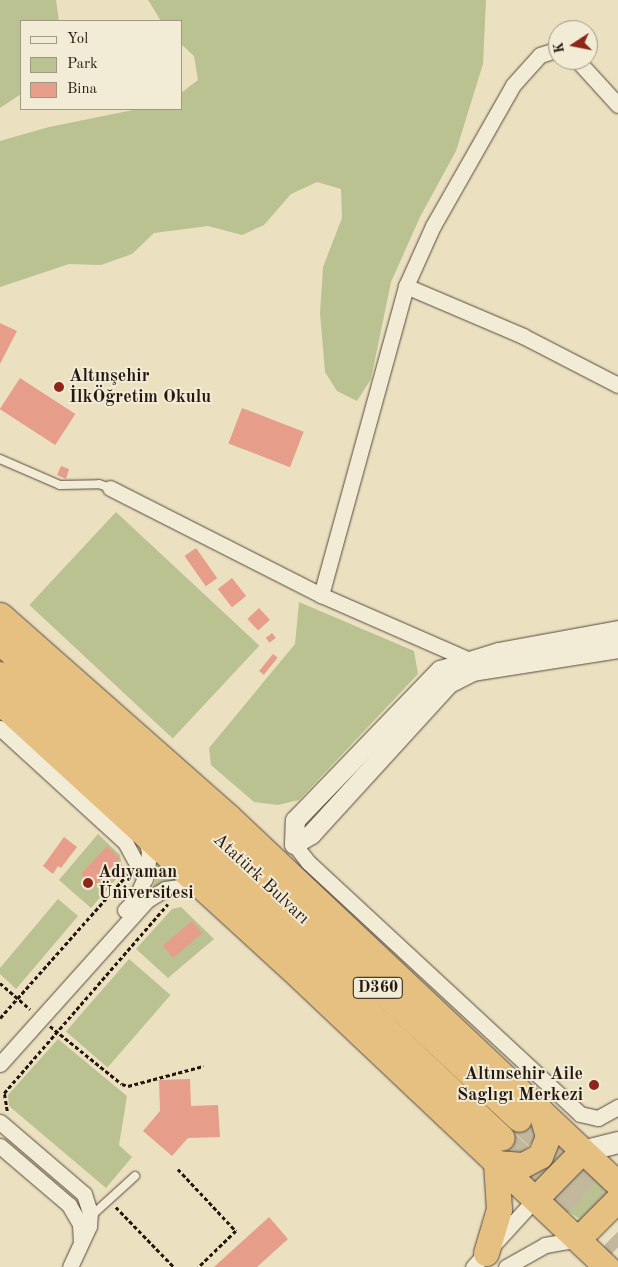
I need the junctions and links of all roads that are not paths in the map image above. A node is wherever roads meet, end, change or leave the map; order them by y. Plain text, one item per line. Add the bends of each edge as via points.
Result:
1 (548, 52) edge
2 (586, 70) edge
3 (618, 105) edge
4 (406, 286) junction
5 (618, 385) edge
6 (0, 460) edge
7 (110, 488) joint
8 (322, 595) junction
9 (0, 615) edge
10 (618, 630) edge
11 (0, 642) edge
12 (618, 648) edge
13 (472, 666) junction
14 (0, 674) edge
15 (0, 702) edge
16 (0, 728) edge
17 (145, 834) junction
18 (294, 844) joint
19 (141, 873) junction
20 (199, 884) junction
21 (0, 1050) edge
22 (0, 1064) edge
23 (618, 1107) edge
24 (530, 1115) junction
25 (7, 1119) edge
26 (502, 1138) tunnel mouth
27 (618, 1142) edge
28 (0, 1146) edge
29 (582, 1151) junction
30 (496, 1163) junction
31 (135, 1176) dead end
32 (618, 1184) edge
33 (535, 1199) junction
34 (618, 1199) edge
35 (84, 1218) junction
36 (578, 1239) junction
37 (618, 1247) edge
38 (488, 1262) edge
39 (70, 1267) edge
40 (607, 1267) edge
41 (618, 1267) edge

1 - 4 street via 540,55 513,85 433,226
2 - 3 street
4 - 5 street via 523,336
4 - 8 street
6 - 7 lane via 60,485 99,484
7 - 8 street
8 - 13 street
9 - 24 highway via 228,816
10 - 13 street
11 - 24 highway, Atatürk Bulvarı / D360
12 - 13 street
13 - 18 street via 449,683 311,834
14 - 26 highway, Atatürk Bulvarı / D360 via 223,875
15 - 17 highway
16 - 19 street via 125,842
17 - 19 street via 149,865
17 - 20 highway
18 - 23 street via 308,862 580,1114 598,1118
19 - 21 street via 135,900
20 - 22 street via 165,889 147,900
20 - 30 highway
24 - 29 highway
24 - 30 highway via 548,1136 540,1156 520,1166
25 - 35 street via 84,1194
27 - 29 main road
28 - 35 street
29 - 32 highway
29 - 33 highway
30 - 33 highway
30 - 38 highway via 499,1209
31 - 35 lane via 110,1201
33 - 36 highway
33 - 38 street
34 - 36 highway
35 - 39 street via 81,1246
36 - 38 street
36 - 40 highway
37 - 41 highway

